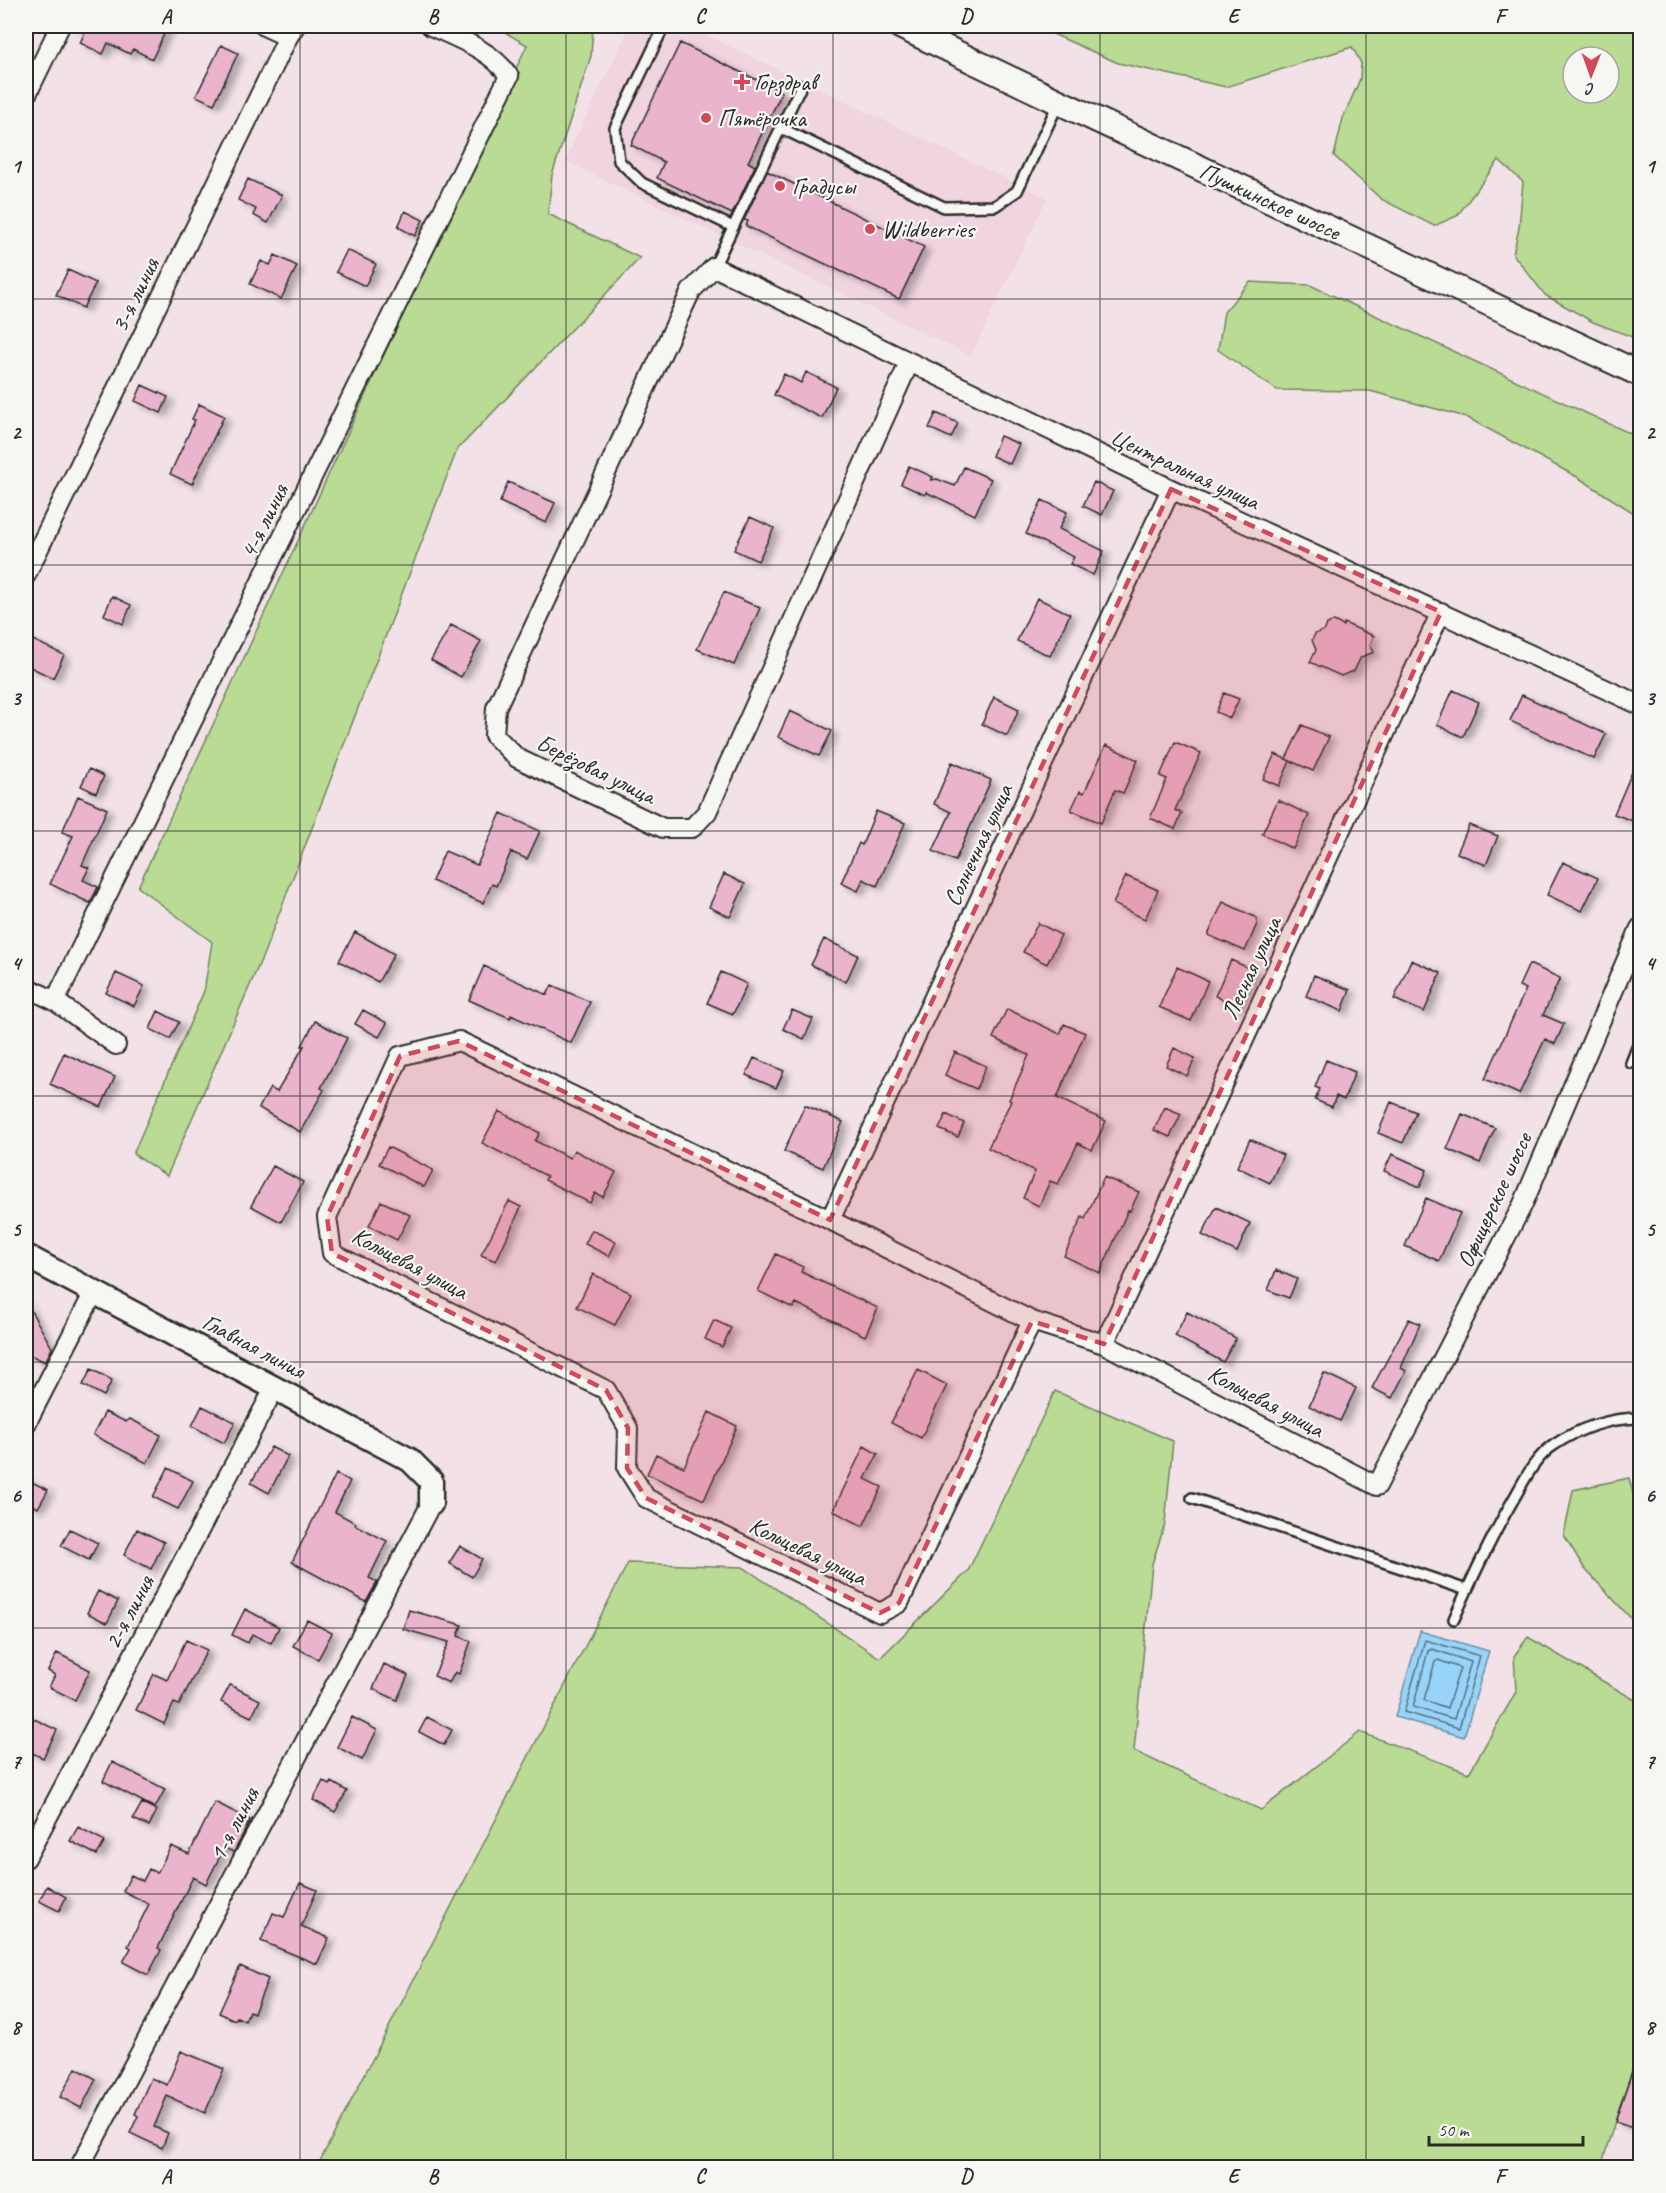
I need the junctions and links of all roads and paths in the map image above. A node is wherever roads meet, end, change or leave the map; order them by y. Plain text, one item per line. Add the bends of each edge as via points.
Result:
1 (60, 26) edge
2 (264, 26) edge
3 (430, 26) edge
4 (664, 26) edge
5 (900, 26) edge
6 (291, 31) edge
7 (801, 86) dead end
8 (26, 96) edge
9 (1059, 102) junction
10 (781, 128) junction
11 (733, 227) junction
12 (714, 267) junction
13 (909, 363) junction
14 (1641, 374) edge
15 (1171, 489) junction
16 (26, 575) edge
17 (1441, 612) junction
18 (1641, 705) edge
19 (1641, 928) edge
20 (26, 987) edge
21 (55, 1001) junction
22 (1641, 1040) edge
23 (116, 1045) dead end
24 (1631, 1062) dead end
25 (830, 1220) junction
26 (26, 1256) edge
27 (94, 1292) junction
28 (1032, 1321) junction
29 (1104, 1344) junction
30 (275, 1387) junction
31 (1641, 1418) edge
32 (26, 1424) edge
33 (1377, 1486) joint
34 (1192, 1498) dead end
35 (431, 1504) joint
36 (1467, 1590) junction
37 (1454, 1619) dead end
38 (26, 1858) edge
39 (79, 2168) edge

1 - 8 street
2 - 6 street
3 - 21 street, 4-я линия via 475,46 500,63 509,76
4 - 11 lane via 615,128 619,161 642,183
5 - 9 main road, Пушкинское шоссе
6 - 16 street, 3-я линия
7 - 10 lane
9 - 10 lane via 1017,191 995,206 944,207
9 - 14 main road, Пушкинское шоссе
10 - 11 lane
11 - 12 lane
12 - 13 street, Центральная улица
12 - 13 street, Берёзовая улица via 691,291 496,708 494,735 518,758 663,828 692,828 707,812
13 - 15 street, Центральная улица
15 - 17 street, Центральная улица
15 - 25 street, Солнечная улица
17 - 18 street, Центральная улица
17 - 29 street, Лесная улица
19 - 33 street, Офицерское шоссе via 1523,1204
20 - 21 street
21 - 23 street
22 - 24 lane
25 - 28 street, Кольцевая улица
25 - 28 street, Кольцевая улица via 459,1041 400,1056 327,1217 332,1253 606,1390 628,1428 627,1468 646,1498 880,1613 899,1603
26 - 27 street, Главная линия
27 - 30 street, Главная линия
27 - 32 street
28 - 29 street, Кольцевая улица
29 - 33 street, Кольцевая улица
30 - 35 street, Главная линия via 410,1460 431,1480
30 - 38 street, 2-я линия
31 - 36 lane via 1591,1426 1552,1445 1530,1469
34 - 36 lane
35 - 39 street, 1-я линия
36 - 37 lane

